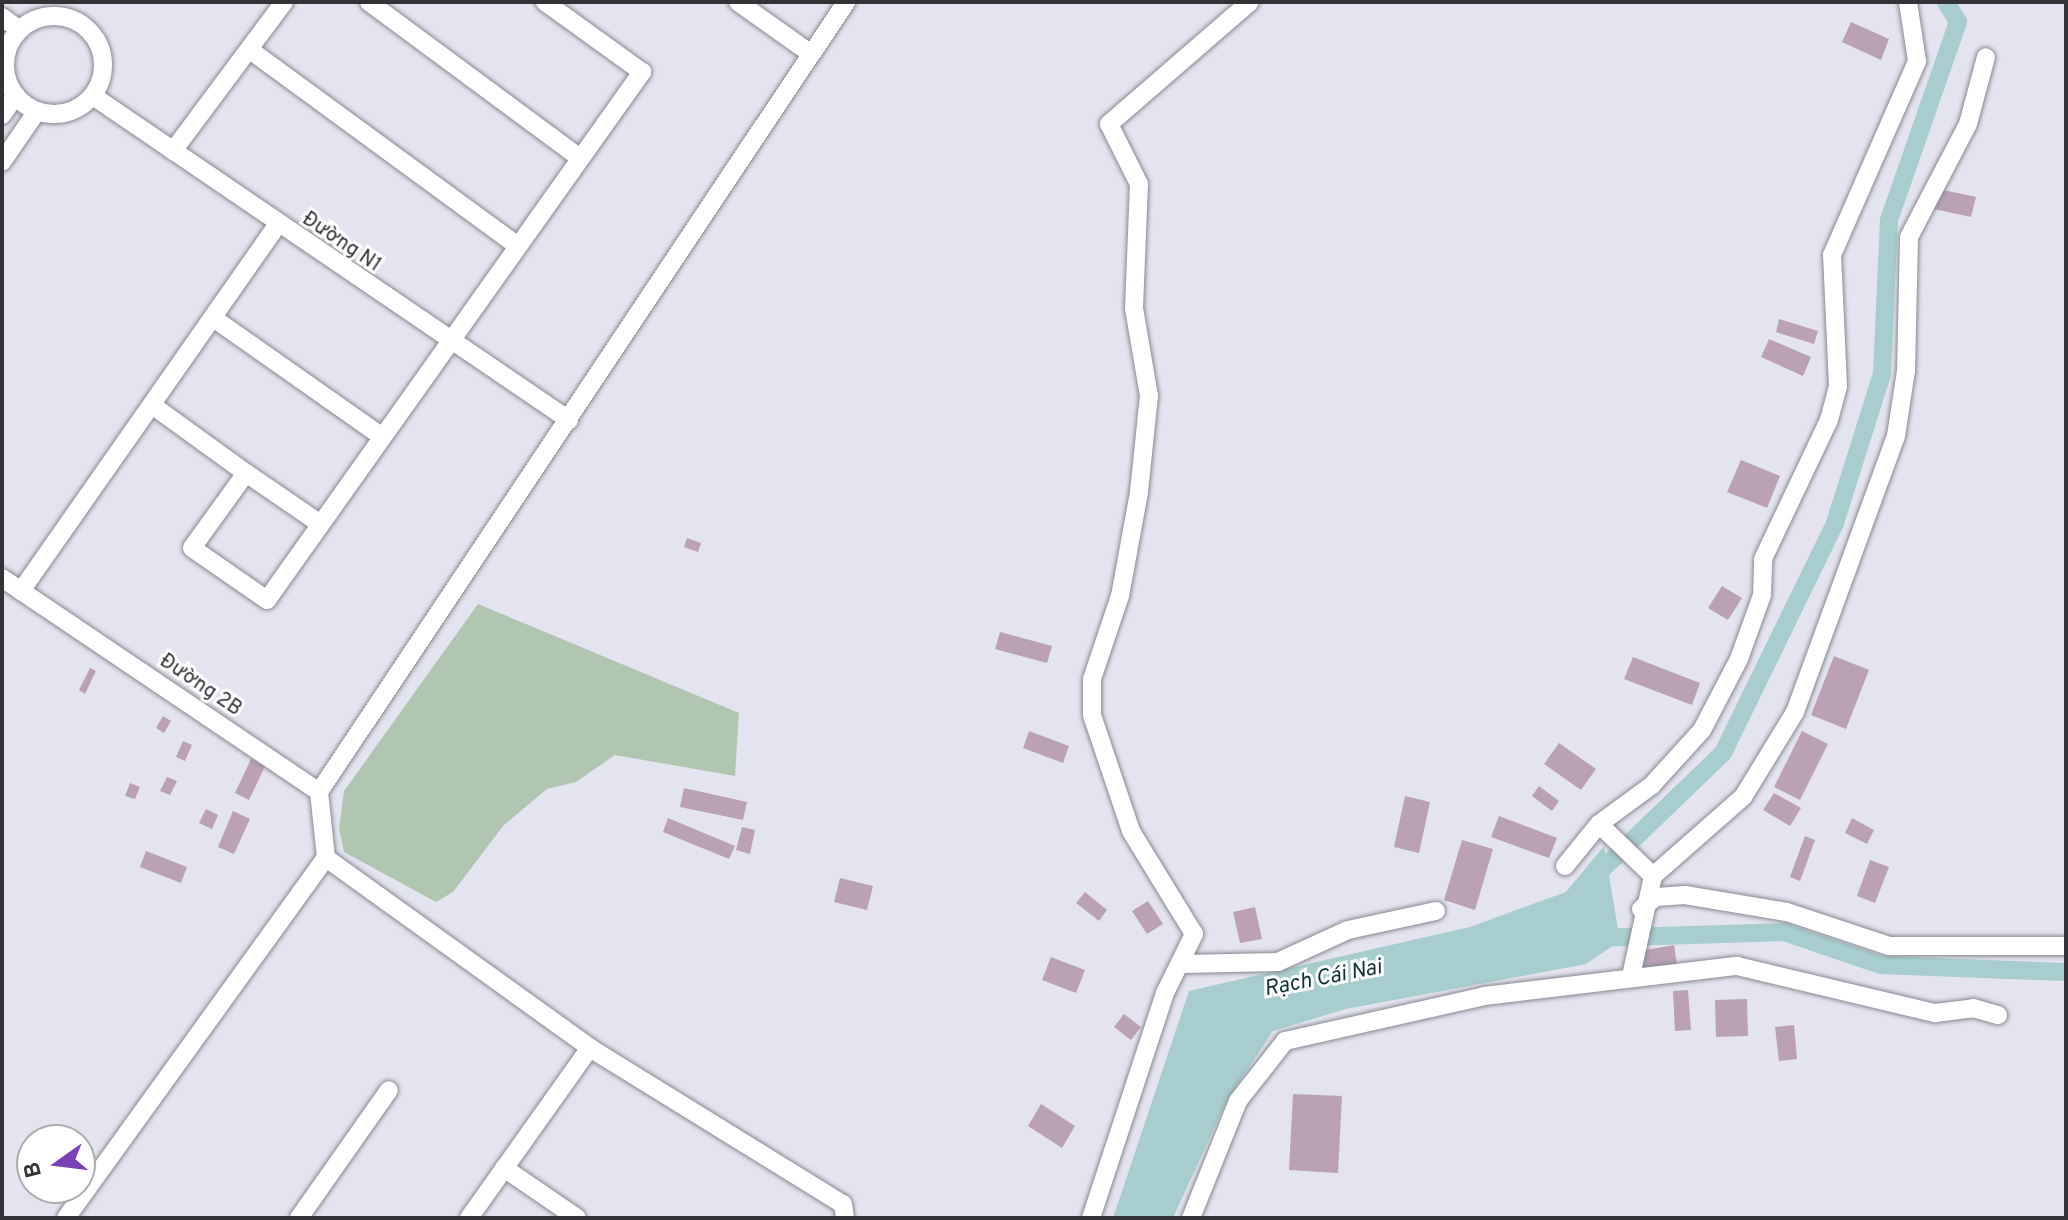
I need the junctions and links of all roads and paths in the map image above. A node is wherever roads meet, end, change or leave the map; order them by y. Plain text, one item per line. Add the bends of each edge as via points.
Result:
1 (284, 2) edge
2 (369, 2) edge
3 (545, 2) edge
4 (738, 2) edge
5 (846, 2) edge
6 (1250, 2) edge
7 (1908, 2) edge
8 (570, 9) edge
9 (2, 17) edge
10 (20, 30) junction
11 (250, 50) junction
12 (810, 53) junction
13 (1986, 57) dead end
14 (16, 95) junction
15 (93, 96) junction
16 (37, 111) junction
17 (2, 115) edge
18 (173, 151) junction
19 (577, 156) junction
20 (2, 162) edge
21 (277, 226) junction
22 (514, 243) junction
23 (216, 320) junction
24 (445, 341) junction
25 (152, 405) junction
26 (569, 420) junction
27 (381, 436) junction
28 (246, 473) junction
29 (319, 523) junction
30 (2, 578) edge
31 (21, 591) junction
32 (319, 792) junction
33 (1602, 827) junction
34 (326, 858) junction
35 (1565, 866) dead end
36 (1648, 873) junction
37 (1436, 911) dead end
38 (1640, 913) junction
39 (2066, 946) edge
40 (1182, 964) junction
41 (1631, 976) junction
42 (1998, 1015) dead end
43 (590, 1048) junction
44 (389, 1090) dead end
45 (504, 1168) junction
46 (66, 1218) edge
47 (299, 1218) edge
48 (469, 1218) edge
49 (577, 1218) edge
50 (845, 1218) edge
51 (1091, 1218) edge
52 (1191, 1218) edge

1 - 11 street
2 - 19 street
3 - 8 street
4 - 12 street
5 - 12 street
6 - 40 street via 1109,124 1125,144 1139,184 1134,308 1149,396 1139,492 1120,596 1092,679 1092,715 1131,831 1190,920 1194,946
7 - 33 street via 1919,41 1914,71 1832,255 1838,386 1821,449 1763,559 1762,595 1722,698 1652,785
8 - 19 street via 642,72
9 - 10 street
10 - 14 street via 5,69
10 - 15 street via 57,17 93,34 103,65
11 - 18 street
11 - 22 street
12 - 26 street
13 - 36 street via 1968,124 1909,237 1906,371 1896,436 1795,712 1743,797
14 - 16 street
14 - 17 street
15 - 16 street via 68,113
15 - 18 street, Đường N1
16 - 20 street
18 - 21 street, Đường N1
19 - 22 street
21 - 23 street
21 - 24 street, Đường N1
22 - 24 street
23 - 25 street
23 - 27 street
24 - 26 street, Đường N1
24 - 27 street
25 - 28 street
25 - 31 street
26 - 32 street
27 - 29 street
28 - 29 street
28 - 29 street via 192,548 267,600
30 - 31 street, Đường 2B
31 - 32 street, Đường 2B
32 - 34 street
33 - 35 street
33 - 36 street
34 - 43 street
34 - 46 street
36 - 38 street
37 - 40 street via 1348,930 1278,962
38 - 39 street via 1656,897 1685,895 1787,912 1889,946
38 - 41 street
40 - 51 street via 1165,993
41 - 42 street via 1737,966 1935,1013 1973,1008
41 - 52 street via 1484,996 1285,1041 1238,1101
43 - 45 street
43 - 50 street via 843,1204
44 - 47 street
45 - 48 street
45 - 49 street

